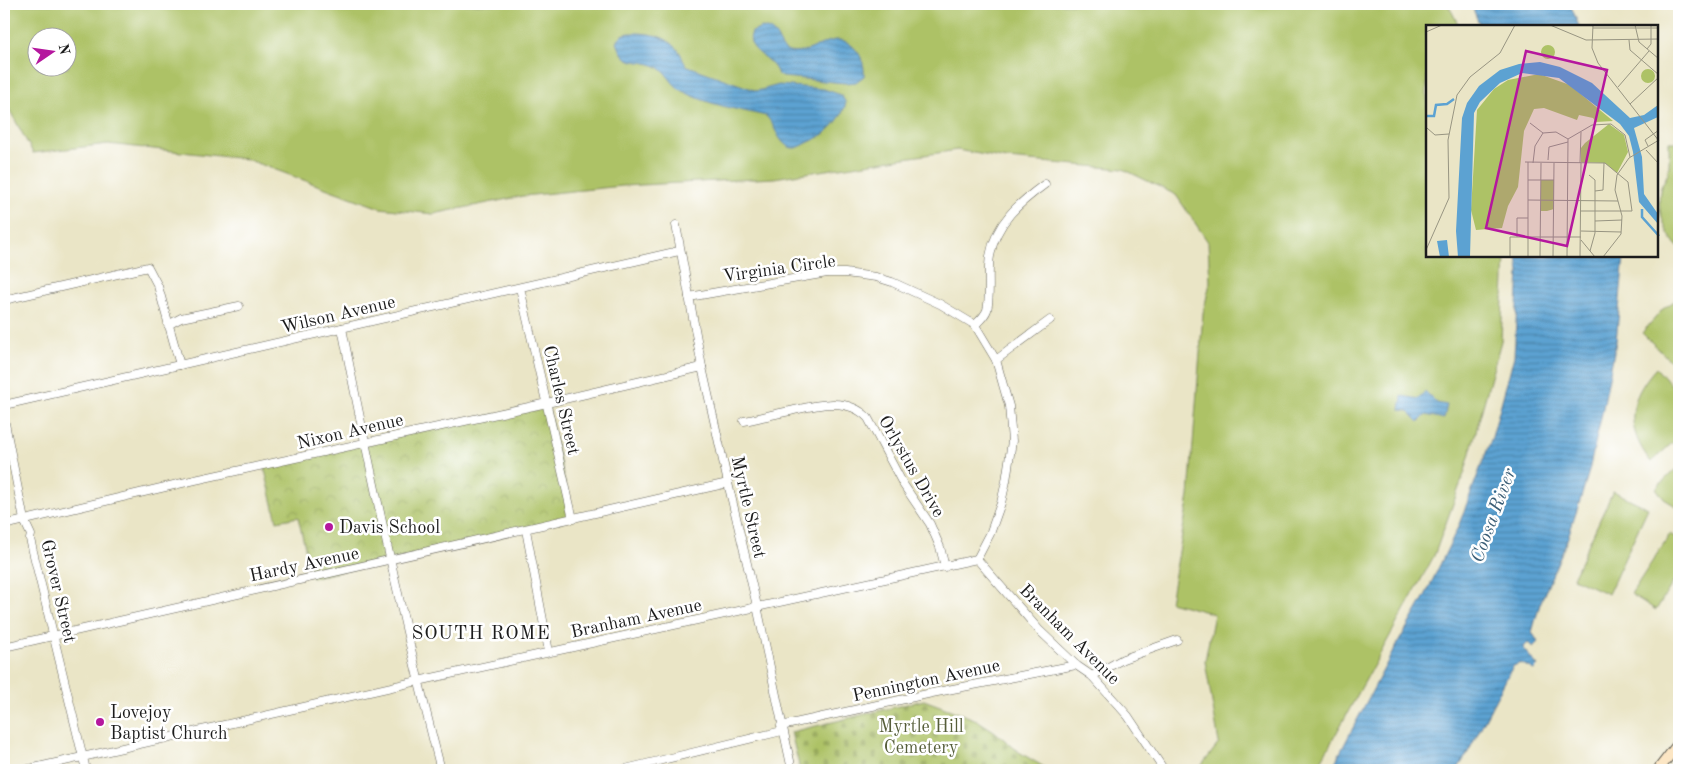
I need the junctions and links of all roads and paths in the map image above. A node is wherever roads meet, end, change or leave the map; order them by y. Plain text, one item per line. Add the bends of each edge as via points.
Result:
1 (1045, 184) dead end
2 (676, 226) dead end
3 (679, 251) junction
4 (520, 288) junction
5 (689, 297) junction
6 (4, 300) edge
7 (239, 306) dead end
8 (1050, 320) dead end
9 (168, 325) junction
10 (975, 325) junction
11 (342, 328) junction
12 (996, 360) junction
13 (180, 365) junction
14 (702, 366) junction
15 (547, 403) junction
16 (4, 405) edge
17 (4, 418) edge
18 (744, 421) dead end
19 (365, 443) junction
20 (728, 483) junction
21 (573, 519) junction
22 (24, 520) junction
23 (4, 525) edge
24 (526, 530) junction
25 (977, 559) junction
26 (391, 560) junction
27 (945, 567) junction
28 (757, 606) junction
29 (53, 636) junction
30 (1177, 640) dead end
31 (4, 647) edge
32 (549, 652) junction
33 (1076, 665) junction
34 (1092, 676) junction
35 (418, 681) junction
36 (782, 728) junction
37 (1679, 743) edge
38 (83, 757) junction
39 (25, 770) edge
40 (86, 770) edge
41 (441, 770) edge
42 (621, 770) edge
43 (792, 770) edge
44 (1164, 770) edge
45 (1658, 770) edge

1 - 10 street via 1010,213 998,231 989,261 987,311
2 - 3 street, Myrtle Street
3 - 4 street, Wilson Avenue
3 - 5 street, Myrtle Street
4 - 11 street, Wilson Avenue
4 - 15 street, Charles Street
5 - 10 street, Virginia Circle via 827,273 845,273 892,282 940,304
5 - 14 street, Myrtle Street
6 - 9 street via 148,267 158,286
7 - 9 street via 181,318
8 - 12 street
9 - 13 street
10 - 12 street, Virginia Circle
11 - 13 street, Wilson Avenue
11 - 19 street
12 - 25 street, Virginia Circle via 1009,406 1012,441 1000,503 990,534
13 - 16 street, Wilson Avenue
14 - 15 street, Nixon Avenue
14 - 20 street, Myrtle Street
15 - 19 street, Nixon Avenue
15 - 21 street, Charles Street
17 - 22 street, Grover Street
18 - 27 street, Orlystus Drive via 823,403 861,410 930,524
19 - 22 street, Nixon Avenue
19 - 26 street
20 - 21 street, Hardy Avenue
20 - 28 street, Myrtle Street
21 - 24 street, Hardy Avenue
22 - 23 street, Nixon Avenue
22 - 29 street, Grover Street via 31,535
24 - 26 street, Hardy Avenue
24 - 32 street
25 - 27 street, Branham Avenue
25 - 33 street, Branham Avenue via 1039,630
26 - 29 street, Hardy Avenue
26 - 35 street
27 - 28 street, Branham Avenue
28 - 32 street, Branham Avenue
28 - 36 street, Myrtle Street
29 - 31 street, Hardy Avenue
29 - 38 street, Grover Street
30 - 34 street via 1123,659
32 - 35 street, Branham Avenue
33 - 34 street, Branham Avenue
33 - 36 street, Pennington Avenue via 932,693
34 - 44 street, Branham Avenue via 1128,716
35 - 38 street, Branham Avenue
35 - 41 street
36 - 42 street, Pennington Avenue
36 - 43 street, Myrtle Street
37 - 45 main road
38 - 39 street, Branham Avenue
38 - 40 street, Grover Street

